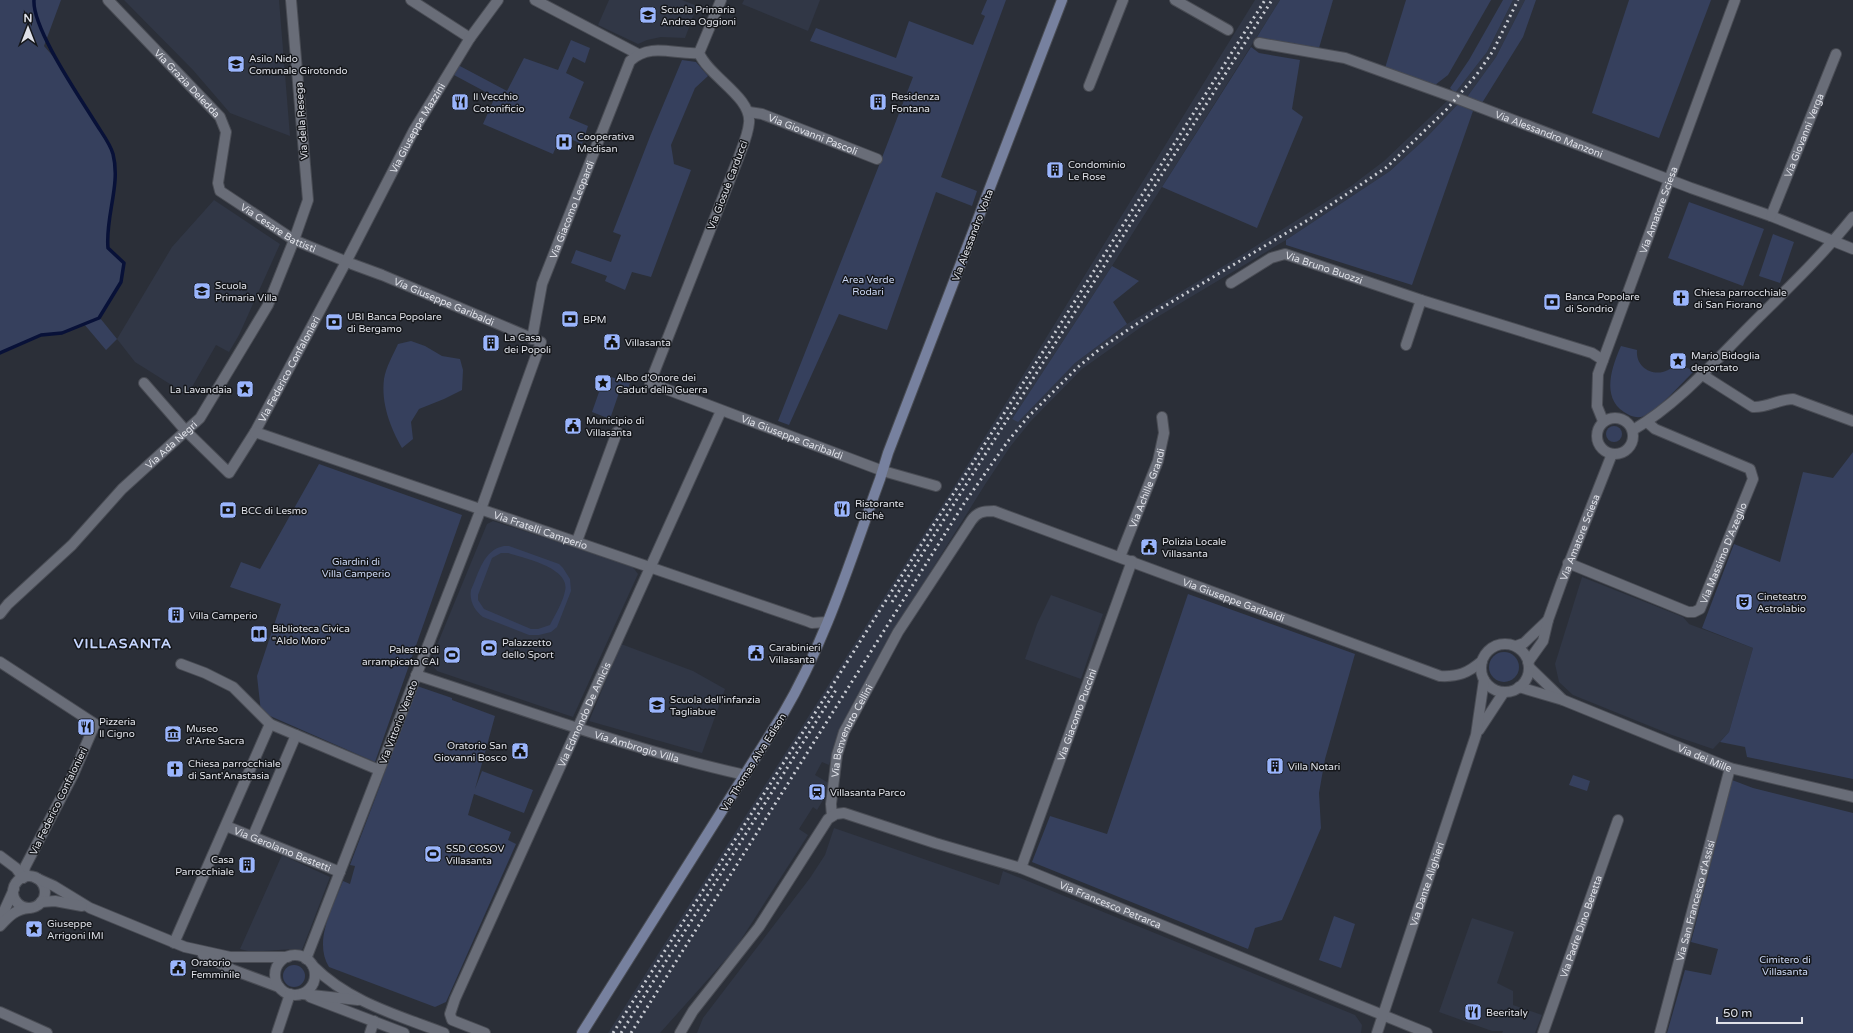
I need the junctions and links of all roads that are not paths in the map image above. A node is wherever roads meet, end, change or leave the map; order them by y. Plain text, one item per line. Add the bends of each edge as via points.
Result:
1 (108, 0) edge
2 (290, 0) edge
3 (411, 0) edge
4 (498, 0) edge
5 (534, 0) edge
6 (721, 0) edge
7 (1062, 0) edge
8 (1123, 0) edge
9 (1176, 0) edge
10 (1735, 0) edge
11 (1228, 30) dead end
12 (470, 38) junction
13 (1259, 43) dead end
14 (699, 53) junction
15 (638, 54) junction
16 (1836, 54) dead end
17 (1089, 86) dead end
18 (749, 112) junction
19 (877, 159) dead end
20 (1670, 180) junction
21 (218, 183) joint
22 (1771, 216) junction
23 (1853, 217) edge
24 (294, 240) junction
25 (1834, 242) junction
26 (1853, 249) edge
27 (346, 262) junction
28 (1231, 283) dead end
29 (1421, 300) junction
30 (537, 340) junction
31 (1406, 345) dead end
32 (1603, 360) junction
33 (1701, 374) junction
34 (650, 383) joint
35 (144, 384) dead end
36 (522, 395) joint
37 (721, 410) junction
38 (1162, 417) dead end
39 (1853, 421) edge
40 (1603, 422) junction
41 (1647, 422) junction
42 (185, 430) junction
43 (1633, 430) junction
44 (255, 432) junction
45 (617, 432) dead end
46 (1612, 454) junction
47 (882, 471) junction
48 (936, 486) dead end
49 (480, 509) junction
50 (982, 511) joint
51 (577, 541) junction
52 (1120, 557) junction
53 (1132, 561) junction
54 (1568, 563) junction
55 (649, 567) junction
56 (0, 614) edge
57 (1548, 620) junction
58 (827, 622) junction
59 (1516, 646) junction
60 (1482, 661) junction
61 (0, 662) edge
62 (181, 664) dead end
63 (1529, 665) junction
64 (416, 676) junction
65 (1484, 680) junction
66 (1519, 687) junction
67 (1504, 692) junction
68 (1564, 700) junction
69 (270, 724) junction
70 (578, 727) junction
71 (296, 735) junction
72 (1476, 735) junction
73 (1730, 768) junction
74 (379, 770) junction
75 (744, 775) junction
76 (1853, 796) edge
77 (832, 816) junction
78 (1618, 820) dead end
79 (226, 826) junction
80 (253, 836) junction
81 (0, 856) edge
82 (1021, 868) junction
83 (340, 872) junction
84 (23, 878) junction
85 (36, 878) junction
86 (15, 887) junction
87 (41, 902) junction
88 (29, 908) junction
89 (90, 908) junction
90 (0, 920) edge
91 (0, 926) edge
92 (174, 942) junction
93 (185, 947) junction
94 (288, 957) junction
95 (309, 963) junction
96 (279, 987) junction
97 (290, 994) junction
98 (302, 994) junction
99 (359, 1001) junction
100 (0, 1012) edge
101 (1384, 1015) junction
102 (374, 1021) junction
103 (278, 1030) edge
104 (47, 1033) edge
105 (370, 1033) edge
106 (404, 1033) edge
107 (444, 1033) edge
108 (485, 1033) edge
109 (582, 1033) edge
110 (680, 1033) edge
111 (1377, 1033) edge
112 (1427, 1033) edge
113 (1543, 1033) edge
114 (1660, 1033) edge

1 - 21 street, Via Grazia Deledda via 220,117 226,132
2 - 24 street, Via della Resega via 308,200
3 - 12 street
4 - 12 street, Via Giuseppe Mazzini
5 - 15 street
6 - 14 street
7 - 47 main road, Via Alessandro Volta
8 - 17 street
9 - 11 street
10 - 20 street, Via Amatore Sciesa
12 - 27 street, Via Giuseppe Mazzini via 414,130
13 - 20 street, Via Alessandro Manzoni via 1345,58
14 - 15 street via 658,50
14 - 18 street
15 - 30 street, Via Giacomo Leopardi via 630,61 542,284
16 - 22 street, Via Giovanni Verga
18 - 19 street, Via Giovanni Pascoli via 762,114
18 - 34 street, Via Giosuè Carducci via 749,124 738,159
20 - 22 street, Via Alessandro Manzoni
20 - 32 street, Via Amatore Sciesa
21 - 24 street, Via Cesare Battisti via 220,191
22 - 25 street, Via Alessandro Manzoni
23 - 25 street
24 - 27 street, Via Cesare Battisti
24 - 42 street, Via Ada Negri via 268,305 206,409 200,418
25 - 26 street, Via Alessandro Manzoni
25 - 33 street
27 - 30 street, Via Giuseppe Garibaldi
27 - 44 street, Via Federico Confalonieri
28 - 29 street, Via Bruno Buozzi via 1270,258 1285,254
29 - 31 street
29 - 32 street, Via Bruno Buozzi via 1592,353
30 - 36 street, Via Giacomo Leopardi
32 - 40 street, Via Amatore Sciesa via 1596,390 1597,406
33 - 39 street via 1753,407 1793,399
33 - 41 street
34 - 37 street, Via Giuseppe Garibaldi
35 - 42 street
36 - 49 street, Via Vittorio Veneto
37 - 47 street, Via Giuseppe Garibaldi
37 - 55 street, Via Edmondo De Amicis
38 - 52 street, Via Achille Grandi via 1164,433 1158,461
40 - 43 street via 1613,417 1621,418 1630,424
40 - 46 street via 1597,432 1597,440 1603,450
41 - 43 street
41 - 54 street, Via Massimo D'Azeglio via 1655,429 1750,469 1752,474 1753,479 1700,609 1688,612
42 - 44 street, Via Federico Confalonieri via 229,473
42 - 56 street, Via Ada Negri via 122,489 72,544
43 - 46 street via 1633,441 1628,449 1622,453
44 - 49 street, Via Fratelli Camperio
45 - 51 street
46 - 54 street, Via Amatore Sciesa
47 - 48 street, Via Giuseppe Garibaldi
47 - 58 main road, Via Thomas Alva Edison
49 - 51 street, Via Fratelli Camperio
49 - 64 street, Via Vittorio Veneto
50 - 52 street, Via Giuseppe Garibaldi via 994,511
50 - 77 street, Via Benvenuto Cellini via 975,515 898,632 844,732 837,755
51 - 55 street, Via Fratelli Camperio
52 - 53 street, Via Giuseppe Garibaldi
53 - 60 street, Via Giuseppe Garibaldi via 1440,676 1454,677 1466,673
53 - 82 street, Via Giacomo Puccini
54 - 57 street, Via Amatore Sciesa
55 - 58 street, Via Fratelli Camperio via 812,623
55 - 70 street, Via Edmondo De Amicis
57 - 59 street, Via Amatore Sciesa via 1524,643
57 - 63 street, Via Amatore Sciesa via 1543,641
58 - 75 main road, Via Thomas Alva Edison via 795,693
59 - 60 street via 1499,644 1488,650
59 - 63 street
60 - 65 street
61 - 84 street, Via Federico Confalonieri via 95,724 73,775 25,867
62 - 69 street via 234,687
63 - 66 street via 1526,678
63 - 68 street, Via dei Mille
64 - 70 street, Via Ambrogio Villa
64 - 74 street, Via Vittorio Veneto
65 - 67 street via 1492,688
65 - 72 street, Via Dante Alighieri
66 - 67 street
66 - 68 street, Via dei Mille
67 - 72 street, Via Dante Alighieri
68 - 73 street, Via dei Mille
69 - 71 street
69 - 79 street
70 - 75 street, Via Ambrogio Villa via 715,769
70 - 108 street, Via Edmondo De Amicis via 450,1014 452,1020
71 - 74 street
71 - 80 street
72 - 101 street, Via Dante Alighieri
73 - 76 street, Via dei Mille
73 - 114 street, Via San Francesco d'Assisi
74 - 83 street, Via Vittorio Veneto
75 - 109 main road, Via Thomas Alva Edison
77 - 82 street, Via Francesco Petrarca via 845,813
77 - 110 street via 759,927 693,1011
78 - 113 street, Via Padre Dino Beretta
79 - 80 street, Via Gerolamo Bestetti
79 - 92 street
80 - 83 street, Via Gerolamo Bestetti
81 - 84 street via 16,868
82 - 101 street, Via Francesco Petrarca
83 - 95 street, Via Vittorio Veneto
84 - 85 street
84 - 86 street
85 - 87 street via 42,882 45,890
85 - 89 street
86 - 88 street via 17,901
86 - 90 street
87 - 88 street
87 - 89 street via 55,901
88 - 91 street via 20,909 10,915
89 - 92 street
92 - 93 street
93 - 94 street via 239,958
93 - 96 street via 233,970
94 - 95 street via 297,956
94 - 96 street via 280,962 276,971
95 - 98 street via 315,975 314,982 309,990
95 - 99 street via 322,976
96 - 97 street
97 - 98 street
97 - 103 street
98 - 99 street
98 - 102 street
99 - 107 street
100 - 104 street
101 - 111 street, Via Dante Alighieri
101 - 112 street, Via Francesco Petrarca
102 - 105 street
102 - 106 street

